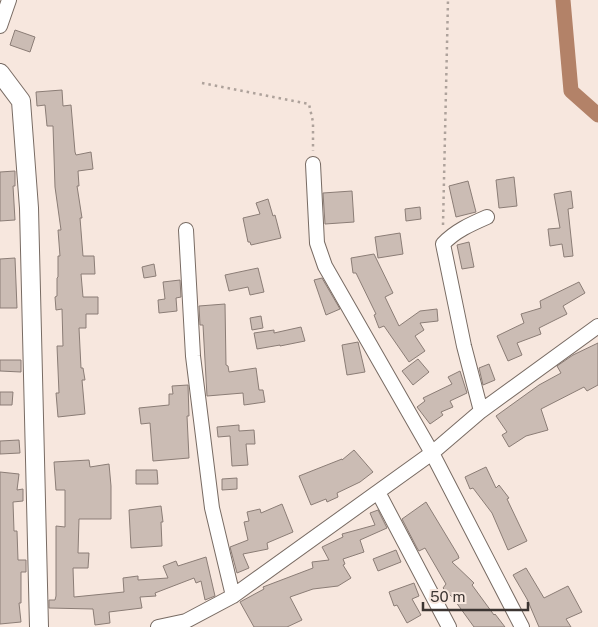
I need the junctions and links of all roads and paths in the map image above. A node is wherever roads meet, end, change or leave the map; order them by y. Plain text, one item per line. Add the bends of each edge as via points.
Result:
1 (9, 0) edge
2 (448, 0) edge
3 (0, 26) edge
4 (0, 73) edge
5 (202, 83) dead end
6 (313, 164) joint
7 (487, 217) dead end
8 (186, 230) dead end
9 (443, 244) junction
10 (598, 326) edge
11 (481, 411) junction
12 (432, 453) junction
13 (378, 492) junction
14 (234, 596) junction
15 (192, 624) edge
16 (39, 627) edge
17 (158, 627) edge
18 (449, 627) edge
19 (522, 627) edge

1 - 3 street
2 - 9 path
4 - 16 street via 21,101 26,154
5 - 6 path via 309,104 313,122
6 - 12 street via 318,243 325,266
7 - 9 street via 449,237
8 - 14 street via 193,356 211,499
9 - 11 street
10 - 11 street
11 - 12 street
12 - 13 street
12 - 19 street
13 - 14 street
13 - 18 street
14 - 15 street
15 - 17 street

